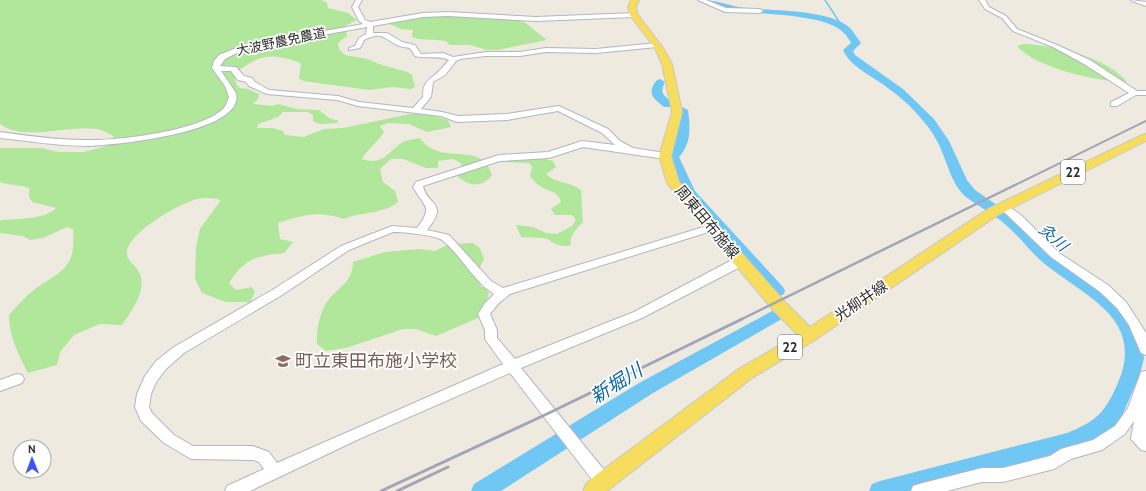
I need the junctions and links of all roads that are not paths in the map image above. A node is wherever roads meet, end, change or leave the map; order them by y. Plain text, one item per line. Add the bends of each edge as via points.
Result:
1 (359, 0) edge
2 (635, 0) edge
3 (701, 0) edge
4 (982, 0) edge
5 (1134, 0) edge
6 (1146, 4) edge
7 (760, 11) dead end
8 (634, 15) junction
9 (368, 24) junction
10 (369, 35) junction
11 (657, 45) junction
12 (351, 49) dead end
13 (453, 59) junction
14 (216, 68) junction
15 (1135, 93) junction
16 (1146, 93) edge
17 (1114, 104) dead end
18 (416, 110) junction
19 (0, 135) edge
20 (1146, 136) edge
21 (630, 150) junction
22 (665, 156) junction
23 (999, 209) junction
24 (711, 228) junction
25 (420, 232) junction
26 (740, 262) junction
27 (502, 293) junction
28 (809, 336) junction
29 (1146, 350) edge
30 (514, 365) junction
31 (17, 379) dead end
32 (1146, 385) edge
33 (0, 386) edge
34 (1146, 445) edge
35 (275, 472) junction
36 (598, 486) edge
37 (233, 491) edge
38 (919, 491) edge

1 - 9 street via 355,6 362,21
2 - 8 main road via 632,7
3 - 7 street via 725,10
4 - 15 street via 987,8 1004,17 1015,30 1087,62
5 - 6 street
8 - 9 street, 大波野農免農道 via 536,19 435,14 408,16
8 - 11 main road, 周東田布施線
9 - 10 street
9 - 14 street, 大波野農免農道 via 243,47 222,57
10 - 12 street via 361,39 358,47
10 - 13 street via 385,34 400,44 414,46 417,55 443,55
11 - 13 street via 596,51 546,50 520,54 486,54
11 - 22 main road, 周東田布施線 via 667,64 677,112
13 - 18 street via 442,73 430,81 426,89 427,97
14 - 18 street via 233,69 241,78 249,80 257,88 267,92 338,98 358,104
14 - 19 street via 232,93 232,102 223,113 198,126 169,133 90,143
15 - 16 street
15 - 17 street
18 - 21 street via 457,119 507,117 559,108 605,131 617,143
20 - 23 main road, 光柳井線 / 22
21 - 22 street
21 - 25 street via 582,144 549,155 499,158 424,181 418,187 430,206 431,215
22 - 24 main road, 周東田布施線 via 673,183
23 - 28 main road, 光柳井線 / 22
23 - 29 street via 1014,213 1057,256 1098,284 1124,306 1136,324
24 - 26 main road, 周東田布施線
24 - 27 street
25 - 27 street via 445,236 487,284
25 - 35 street via 392,229 345,248 278,292 180,350 161,365 150,380 142,407 146,417 169,439 191,452 253,453 264,458
26 - 28 main road, 周東田布施線
26 - 30 street via 638,315
27 - 30 street via 484,314 491,330 491,338
28 - 36 main road, 光柳井線 / 22 via 746,373
30 - 35 street
30 - 36 street via 557,425 571,438
31 - 33 street
32 - 34 street via 1139,439
32 - 38 street via 1134,410 1120,430 1097,445 1066,454 1054,462 1003,475 982,475
35 - 37 street

